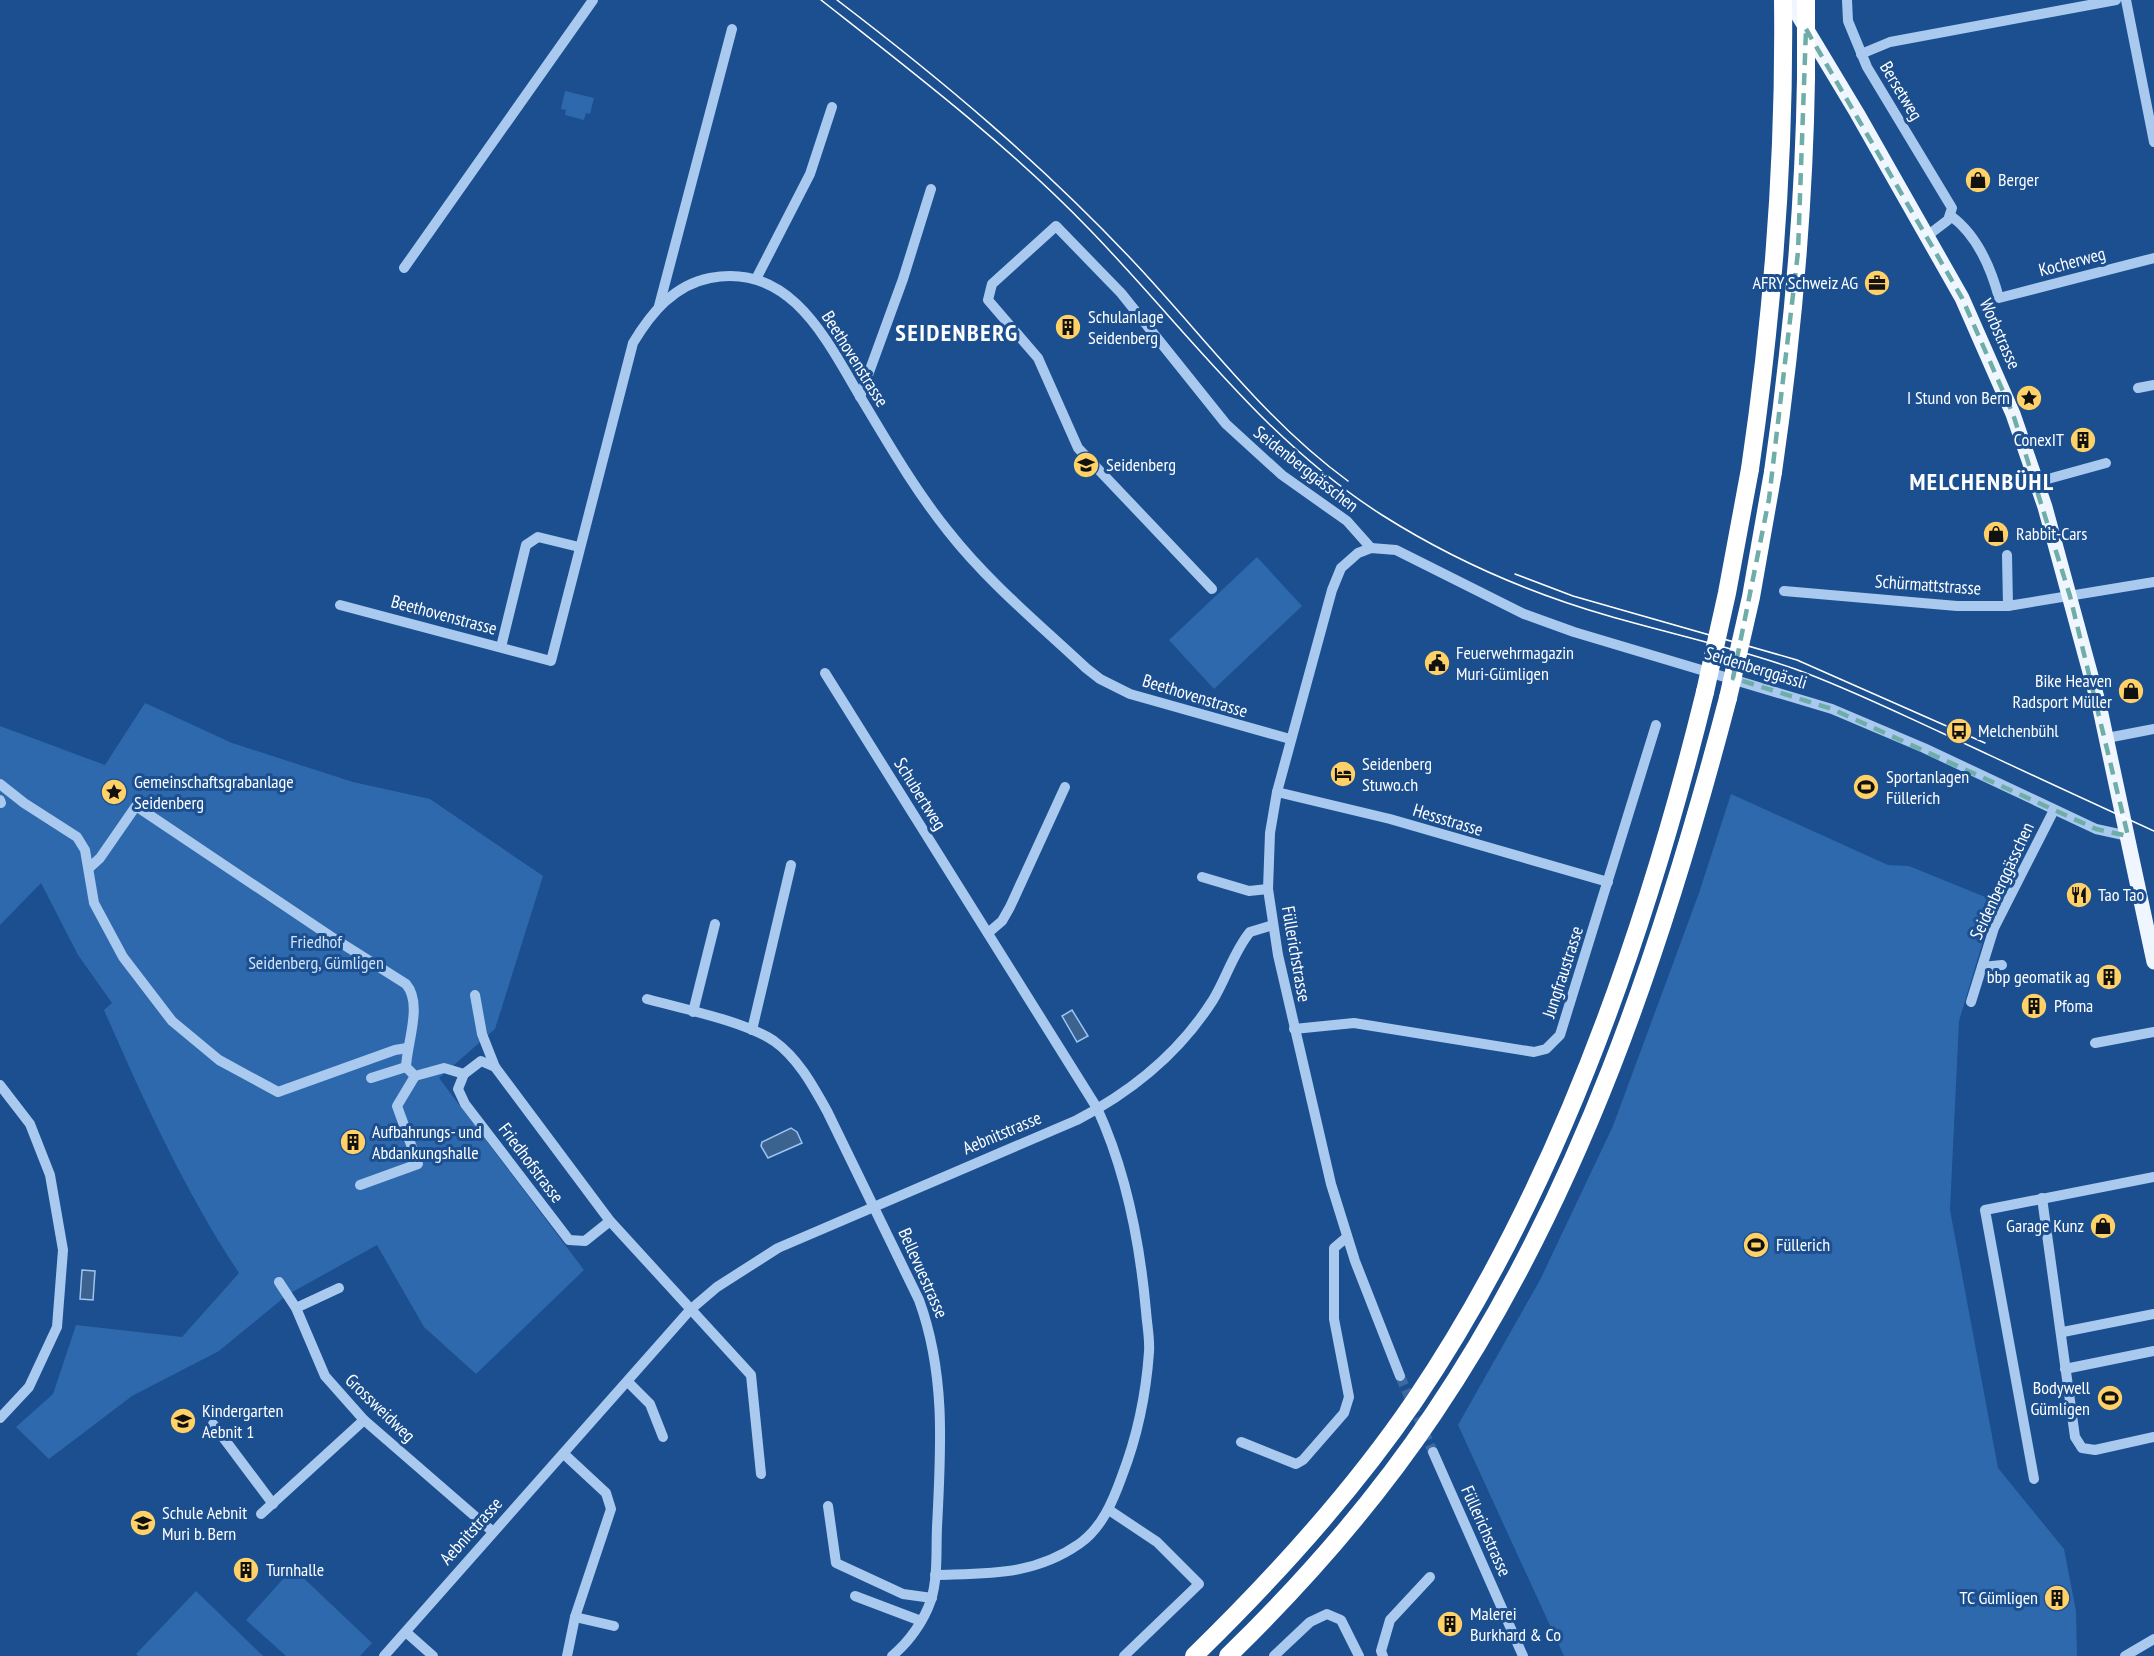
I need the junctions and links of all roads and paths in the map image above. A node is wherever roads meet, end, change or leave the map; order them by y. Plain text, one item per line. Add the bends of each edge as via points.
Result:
1 (592, 0) edge
2 (1783, 0) edge
3 (1789, 0) edge
4 (1806, 0) edge
5 (1847, 0) edge
6 (2116, 0) edge
7 (2126, 0) edge
8 (732, 29) dead end
9 (1861, 54) junction
10 (832, 107) dead end
11 (2154, 142) edge
12 (932, 189) dead end
13 (1951, 216) junction
14 (1927, 236) junction
15 (2154, 258) edge
16 (404, 268) dead end
17 (756, 279) junction
18 (1999, 298) joint
19 (659, 306) junction
20 (2154, 385) edge
21 (2138, 388) dead end
22 (861, 397) junction
23 (2106, 463) dead end
24 (2037, 482) junction
25 (579, 547) junction
26 (1371, 548) junction
27 (2007, 555) dead end
28 (2154, 582) edge
29 (1212, 589) dead end
30 (1784, 591) dead end
31 (2070, 596) junction
32 (340, 605) dead end
33 (2008, 606) junction
34 (501, 647) junction
35 (825, 673) dead end
36 (1656, 724) dead end
37 (2154, 729) edge
38 (2107, 738) junction
39 (1290, 740) junction
40 (0, 784) edge
41 (1065, 787) dead end
42 (1277, 792) junction
43 (2054, 810) junction
44 (2128, 836) junction
45 (791, 865) dead end
46 (88, 868) junction
47 (1202, 877) dead end
48 (1608, 882) junction
49 (1268, 889) junction
50 (715, 924) dead end
51 (1273, 925) junction
52 (988, 933) junction
53 (2154, 962) edge
54 (2002, 965) dead end
55 (1982, 967) junction
56 (475, 995) dead end
57 (647, 999) dead end
58 (1971, 1002) dead end
59 (693, 1012) junction
60 (1294, 1029) junction
61 (752, 1030) junction
62 (2154, 1032) edge
63 (2095, 1043) dead end
64 (406, 1048) junction
65 (406, 1067) junction
66 (495, 1067) junction
67 (464, 1074) junction
68 (415, 1076) junction
69 (371, 1078) dead end
70 (0, 1085) edge
71 (1097, 1108) junction
72 (2154, 1177) edge
73 (360, 1185) dead end
74 (2043, 1198) junction
75 (874, 1206) junction
76 (610, 1221) junction
77 (1347, 1237) junction
78 (279, 1282) dead end
79 (339, 1288) dead end
80 (296, 1308) junction
81 (690, 1311) junction
82 (2154, 1314) edge
83 (2063, 1332) junction
84 (2154, 1351) edge
85 (2066, 1370) junction
86 (1400, 1376) tunnel mouth
87 (628, 1382) junction
88 (0, 1418) edge
89 (364, 1420) junction
90 (213, 1424) dead end
91 (663, 1437) dead end
92 (2154, 1437) edge
93 (1241, 1442) dead end
94 (1433, 1452) tunnel mouth
95 (564, 1454) junction
96 (761, 1474) dead end
97 (2034, 1479) dead end
98 (273, 1504) junction
99 (828, 1506) dead end
100 (1109, 1510) junction
101 (261, 1514) dead end
102 (492, 1531) junction
103 (935, 1575) junction
104 (1430, 1577) dead end
105 (855, 1596) dead end
106 (932, 1599) junction
107 (575, 1617) junction
108 (921, 1621) junction
109 (614, 1626) dead end
110 (407, 1633) junction
111 (2154, 1639) edge
112 (384, 1656) edge
113 (433, 1656) edge
114 (567, 1656) edge
115 (892, 1656) edge
116 (1124, 1656) edge
117 (1194, 1656) edge
118 (1228, 1656) edge
119 (1274, 1656) edge
120 (1359, 1656) edge
121 (1383, 1656) edge
122 (1523, 1656) edge
123 (2125, 1656) edge

1 - 16 street
2 - 117 highway, bridge via 1775,250 1750,469 1705,692 1665,840 1612,997 1560,1129 1492,1271 1415,1400 1356,1480 1292,1556
3 - 14 main road, Worbstrasse
4 - 118 highway, bridge via 1802,192 1794,302 1755,578 1728,698 1676,884 1630,1016 1582,1139 1516,1275 1461,1371 1375,1495 1309,1572
5 - 9 street via 1848,21
6 - 9 street, Bersetweg via 1890,42
7 - 11 street
8 - 19 street
9 - 13 street, Bersetweg via 1948,199
10 - 17 street via 810,174
12 - 22 street
13 - 14 street
13 - 18 street, Bersetweg via 1969,231 1978,246
14 - 24 main road, Worbstrasse via 1975,324
15 - 18 street, Kocherweg
17 - 19 street, Beethovenstrasse via 702,279
17 - 22 street, Beethovenstrasse via 777,289 807,314
19 - 25 street, Beethovenstrasse via 642,328 628,358
20 - 21 street
22 - 39 street, Beethovenstrasse via 949,532 998,586 1086,668 1130,694
23 - 24 street
24 - 31 main road, Worbstrasse
25 - 34 street via 538,537 526,545
25 - 34 street, Beethovenstrasse via 551,661
26 - 29 street, Seidenberggässchen via 1347,520 1282,475 1233,431 1121,293 1056,226 992,284 988,300 1038,358 1078,448
26 - 39 street, Füllerichstrasse via 1349,559 1337,575
26 - 43 street, Seidenberggässli via 1406,554 1492,600 1574,632 1832,709
27 - 33 street
28 - 31 street, Schürmattstrasse
30 - 33 street, Schürmattstrasse via 1957,606
31 - 33 street, Schürmattstrasse
31 - 38 main road, Worbstrasse
32 - 34 street, Beethovenstrasse
35 - 52 street, Schubertweg
36 - 48 street, Jungfraustrasse
37 - 38 street
38 - 44 main road, Worbstrasse
39 - 42 street, Füllerichstrasse
40 - 46 street via 77,837 85,850
41 - 52 street via 1010,907
42 - 48 street, Hessstrasse via 1390,819
42 - 49 street, Füllerichstrasse via 1270,833
43 - 44 street, Seidenberggässli via 2096,829
43 - 55 street, Seidenberggässchen via 1994,928
44 - 53 main road, Worbstrasse
45 - 61 street
46 - 64 street via 94,903 123,957 172,1021 219,1060 278,1092
46 - 64 street via 100,858 136,806 406,984 414,993
47 - 49 street via 1249,891
48 - 60 street, Jungfraustrasse via 1560,1035 1546,1049 1534,1052 1354,1023
49 - 51 street, Füllerichstrasse
50 - 59 street
51 - 60 street, Füllerichstrasse
51 - 71 street, Aebnitstrasse via 1256,928 1246,937 1213,1000 1169,1055 1132,1086
52 - 71 street, Schubertweg
54 - 55 street
55 - 58 street, Seidenberggässchen
56 - 66 street, Friedhofstrasse via 482,1034
57 - 59 street, Bellevuestrasse
59 - 61 street, Bellevuestrasse
60 - 77 street, Füllerichstrasse via 1322,1152
61 - 75 street, Bellevuestrasse via 774,1041 811,1082
62 - 63 street
64 - 65 street
65 - 68 street
65 - 69 street
66 - 67 street via 481,1061
66 - 76 street, Friedhofstrasse
67 - 68 street via 444,1068
67 - 76 street, Friedhofstrasse via 458,1089 465,1104 569,1240 585,1241
68 - 73 street via 397,1107 418,1164
70 - 88 street via 30,1124 50,1175 63,1250 57,1327 29,1387
71 - 75 street, Aebnitstrasse
71 - 100 street via 1125,1191 1143,1282 1149,1351 1137,1437
72 - 74 street
74 - 83 street
74 - 97 street via 1985,1210
75 - 81 street, Aebnitstrasse via 778,1248 717,1287
75 - 103 street, Bellevuestrasse via 931,1332 942,1435
76 - 81 street, Friedhofstrasse
77 - 86 street, Füllerichstrasse
77 - 93 street via 1334,1248 1332,1261 1336,1336 1349,1397 1344,1413 1296,1464
78 - 80 street, Grossweidweg
79 - 80 street
80 - 89 street, Grossweidweg via 326,1376
81 - 87 street, Aebnitstrasse
81 - 96 street via 751,1376
82 - 83 street
83 - 85 street
84 - 85 street
85 - 92 street via 2075,1437 2082,1448 2095,1450
87 - 91 street via 650,1404
87 - 95 street, Aebnitstrasse
89 - 98 street
89 - 102 street, Grossweidweg
90 - 98 street
94 - 122 street, Füllerichstrasse
95 - 102 street, Aebnitstrasse
95 - 107 street via 606,1493 611,1509
98 - 101 street
99 - 106 street via 836,1563 903,1594
100 - 103 street via 1081,1543 1050,1561 1015,1572
100 - 116 street via 1157,1542 1199,1584
102 - 110 street, Aebnitstrasse
103 - 106 street, Bellevuestrasse
104 - 121 street via 1390,1620
105 - 108 street
106 - 108 street, Bellevuestrasse
107 - 109 street
107 - 114 street
108 - 115 street, Bellevuestrasse
110 - 112 street, Aebnitstrasse
110 - 113 street
111 - 123 street
119 - 120 street via 1310,1622 1327,1614 1341,1620

